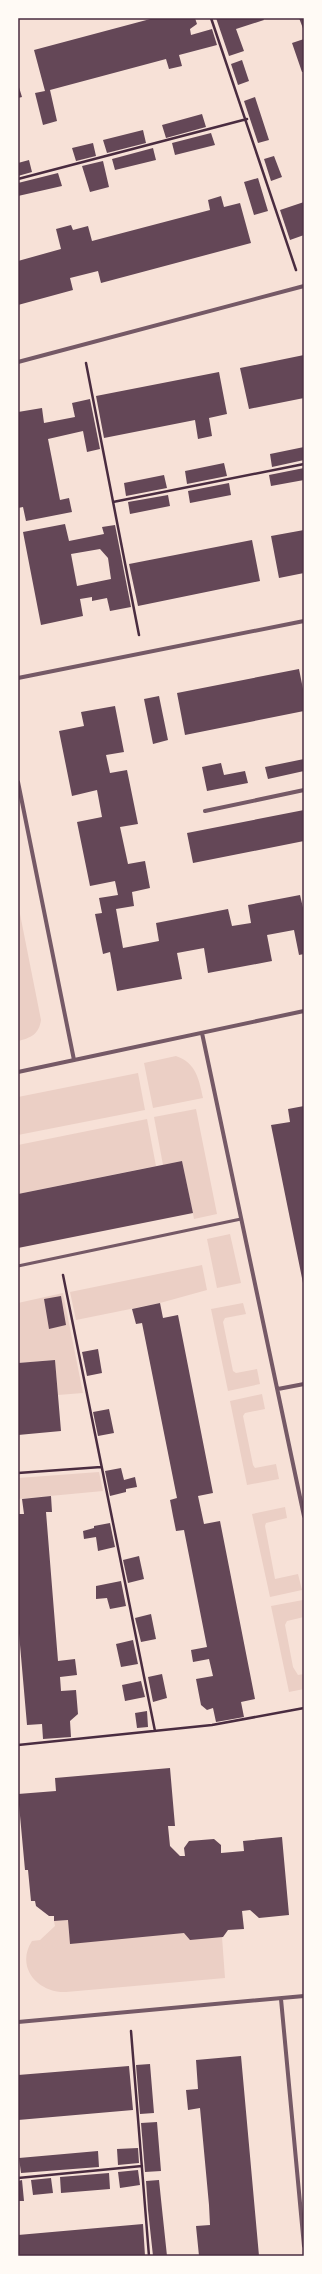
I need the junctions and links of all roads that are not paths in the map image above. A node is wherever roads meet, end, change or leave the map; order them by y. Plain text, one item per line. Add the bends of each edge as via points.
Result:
1 (303, 286) edge
2 (18, 362) edge
3 (304, 621) edge
4 (18, 678) edge
5 (18, 782) edge
6 (304, 790) edge
7 (205, 811) dead end
8 (304, 1012) edge
9 (202, 1033) junction
10 (74, 1060) junction
11 (18, 1072) edge
12 (241, 1219) junction
13 (18, 1266) edge
14 (304, 1384) edge
15 (278, 1389) junction
16 (304, 1516) edge
17 (304, 1996) edge
18 (281, 1999) junction
19 (18, 2022) edge
20 (304, 2246) edge

1 - 2 street
3 - 4 street
5 - 10 street
6 - 7 street
8 - 9 street
9 - 10 street
9 - 12 street
10 - 11 street
12 - 13 lane
12 - 15 street
14 - 15 street
15 - 16 street
17 - 18 street
18 - 19 street
18 - 20 street

